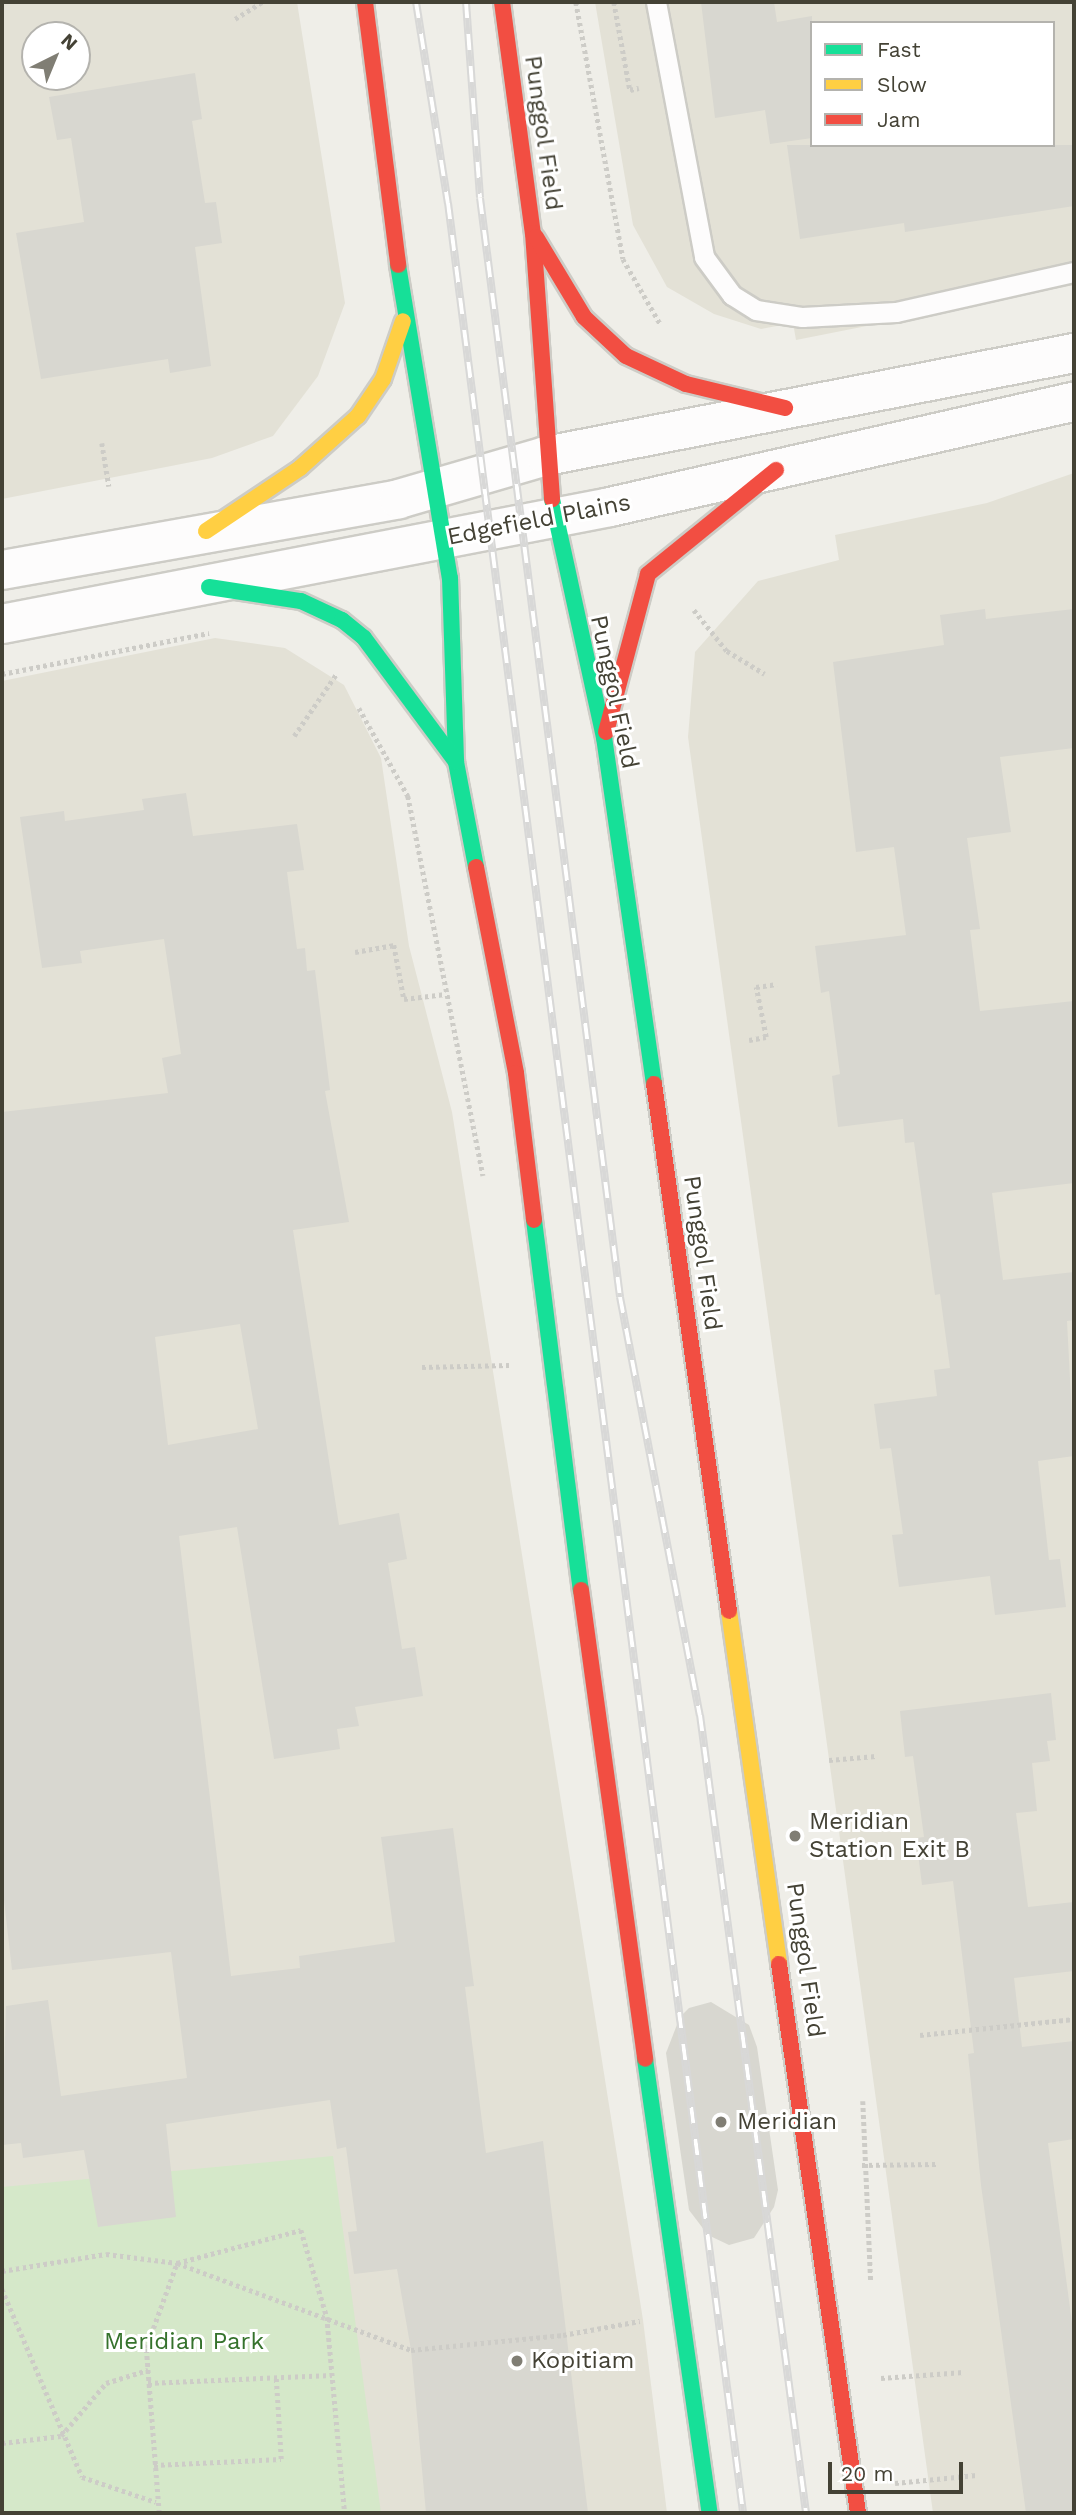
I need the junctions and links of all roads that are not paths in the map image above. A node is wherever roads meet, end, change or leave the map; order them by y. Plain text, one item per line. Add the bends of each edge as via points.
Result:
1 (365, 2) edge
2 (502, 2) edge
3 (656, 2) edge
4 (533, 233) junction
5 (1074, 272) edge
6 (405, 316) junction
7 (1074, 353) edge
8 (1074, 402) edge
9 (785, 408) junction
10 (546, 456) junction
11 (776, 470) junction
12 (434, 488) junction
13 (556, 515) junction
14 (206, 531) junction
15 (443, 538) junction
16 (2, 570) edge
17 (209, 587) junction
18 (2, 624) edge
19 (604, 737) junction
20 (456, 762) junction
21 (710, 2513) edge
22 (858, 2513) edge

1 - 6 street
2 - 4 street, Punggol Field
3 - 5 lane via 704,257 733,295 756,310 803,317 896,312
4 - 9 street via 584,317 626,356 686,384
4 - 10 street, Punggol Field
6 - 12 street
6 - 14 street via 383,379 358,416 300,468
7 - 9 street
8 - 11 street, Edgefield Plains
9 - 10 street
10 - 12 street
10 - 13 street, Punggol Field
11 - 13 street, Edgefield Plains
11 - 19 street via 648,574
12 - 14 street
12 - 15 street
13 - 15 street, Edgefield Plains
13 - 19 street, Punggol Field
14 - 16 street
15 - 17 street, Edgefield Plains
15 - 20 street via 450,578
17 - 18 street, Edgefield Plains
17 - 20 street via 301,601 342,620 364,638
19 - 22 street, Punggol Field
20 - 21 street via 516,1073 605,1782

